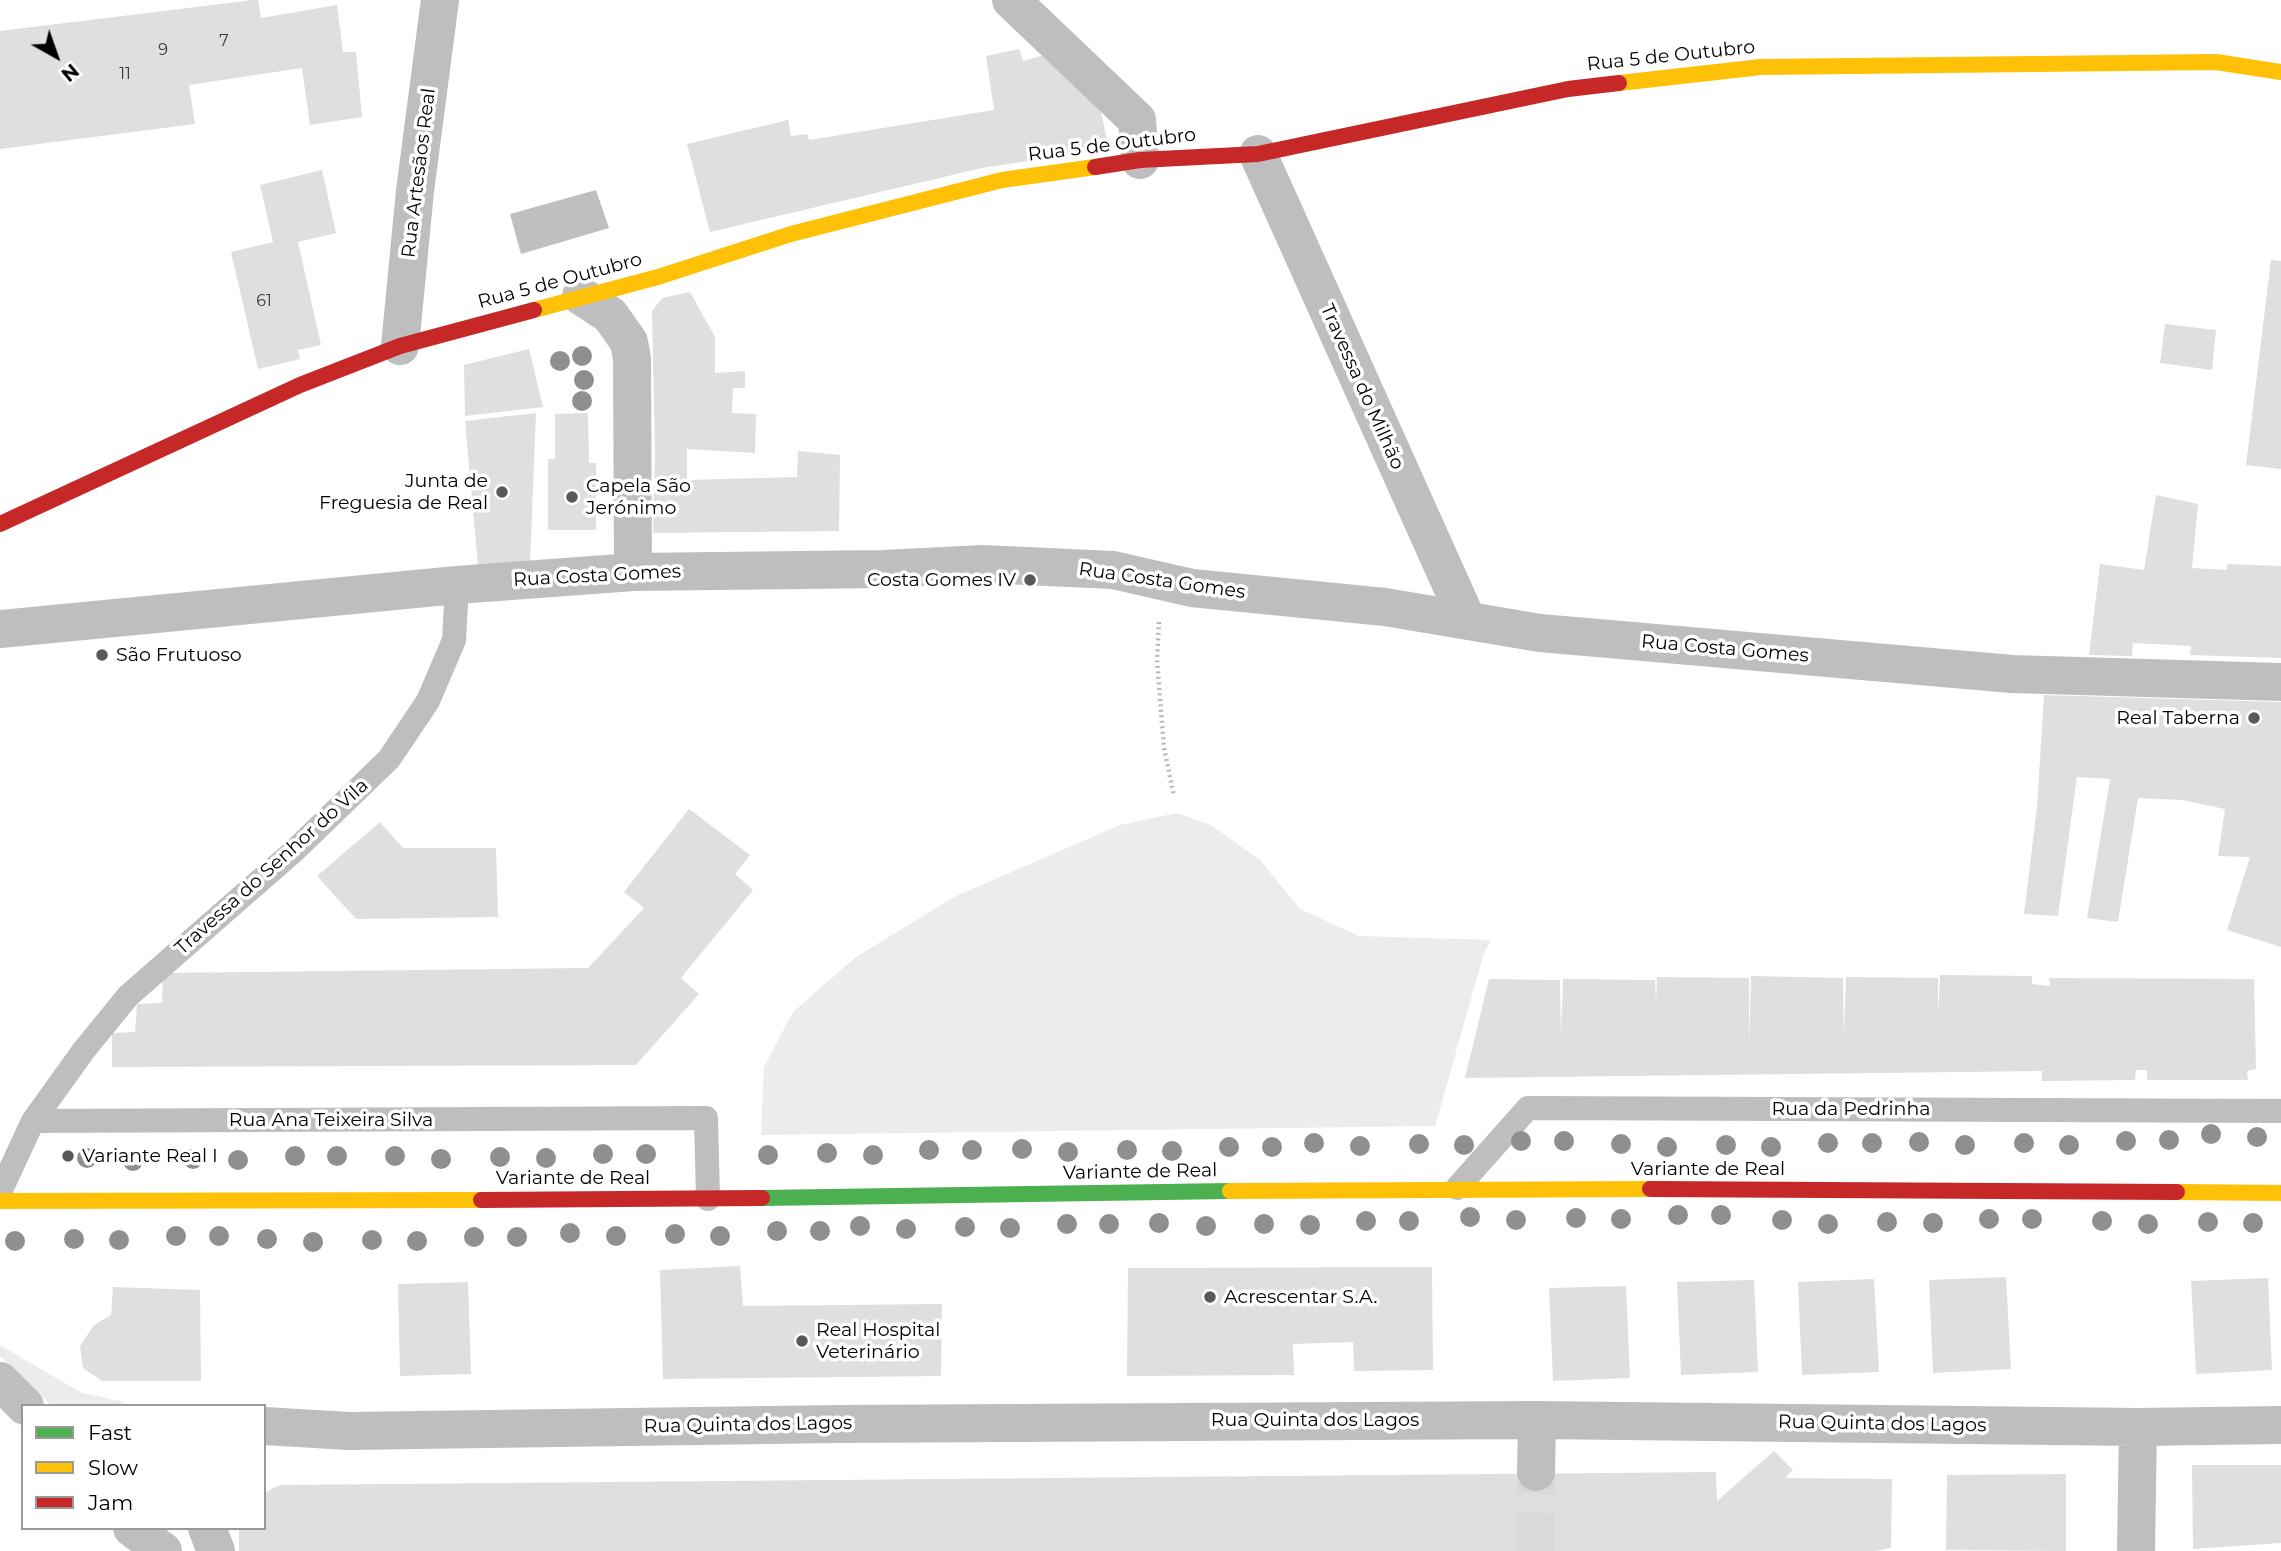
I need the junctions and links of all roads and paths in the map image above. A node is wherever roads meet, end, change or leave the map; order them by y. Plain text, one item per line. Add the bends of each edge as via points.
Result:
1 (440, 0) edge
2 (1011, 0) edge
3 (2281, 72) edge
4 (1258, 154) junction
5 (1140, 160) junction
6 (581, 296) junction
7 (400, 346) junction
8 (0, 524) edge
9 (633, 572) junction
10 (457, 585) junction
11 (1160, 612) dead end
12 (1467, 620) junction
13 (0, 629) edge
14 (2281, 682) edge
15 (1174, 796) dead end
16 (2281, 1111) edge
17 (33, 1121) junction
18 (1457, 1188) junction
19 (0, 1192) edge
20 (2281, 1193) edge
21 (708, 1199) junction
22 (0, 1201) edge
23 (0, 1381) edge
24 (23, 1404) edge
25 (1537, 1420) junction
26 (2281, 1425) edge
27 (266, 1426) edge
28 (2137, 1427) junction
29 (349, 1431) junction
30 (266, 1446) edge
31 (1536, 1472) tunnel mouth
32 (135, 1530) edge
33 (208, 1530) edge
34 (163, 1551) edge
35 (216, 1551) edge
36 (2136, 1551) edge

1 - 7 street, Rua Artesãos Real
2 - 5 street via 1136,120
3 - 4 street, Rua 5 de Outubro via 2216,62 1761,66 1568,89
4 - 5 street, Rua 5 de Outubro
4 - 12 street, Travessa do Milhão
5 - 6 street, Rua 5 de Outubro via 1002,180 791,234
6 - 7 street, Rua 5 de Outubro
6 - 9 street via 610,315 629,342
7 - 8 street, Rua 5 de Outubro via 300,385
9 - 10 street, Rua Costa Gomes
9 - 12 street, Rua Costa Gomes via 983,564 1113,570 1192,588
10 - 13 street, Rua Costa Gomes
10 - 17 lane, Travessa do Senhor do Vila via 454,640 428,701 389,759 295,850 128,996
11 - 15 path via 1157,660 1164,748
12 - 14 street, Rua Costa Gomes via 1540,634 2012,674
16 - 18 lane, Rua da Pedrinha via 1528,1108
17 - 19 lane
17 - 21 lane, Rua Ana Teixeira Silva via 706,1118
18 - 20 street, Variante de Real
18 - 21 street, Variante de Real
21 - 22 street, Variante de Real
23 - 24 street
25 - 28 street, Rua Quinta dos Lagos
25 - 29 street, Rua Quinta dos Lagos
25 - 31 street
26 - 28 street, Rua Quinta dos Lagos
27 - 29 street
28 - 36 street
29 - 30 street
32 - 34 street
33 - 35 street

